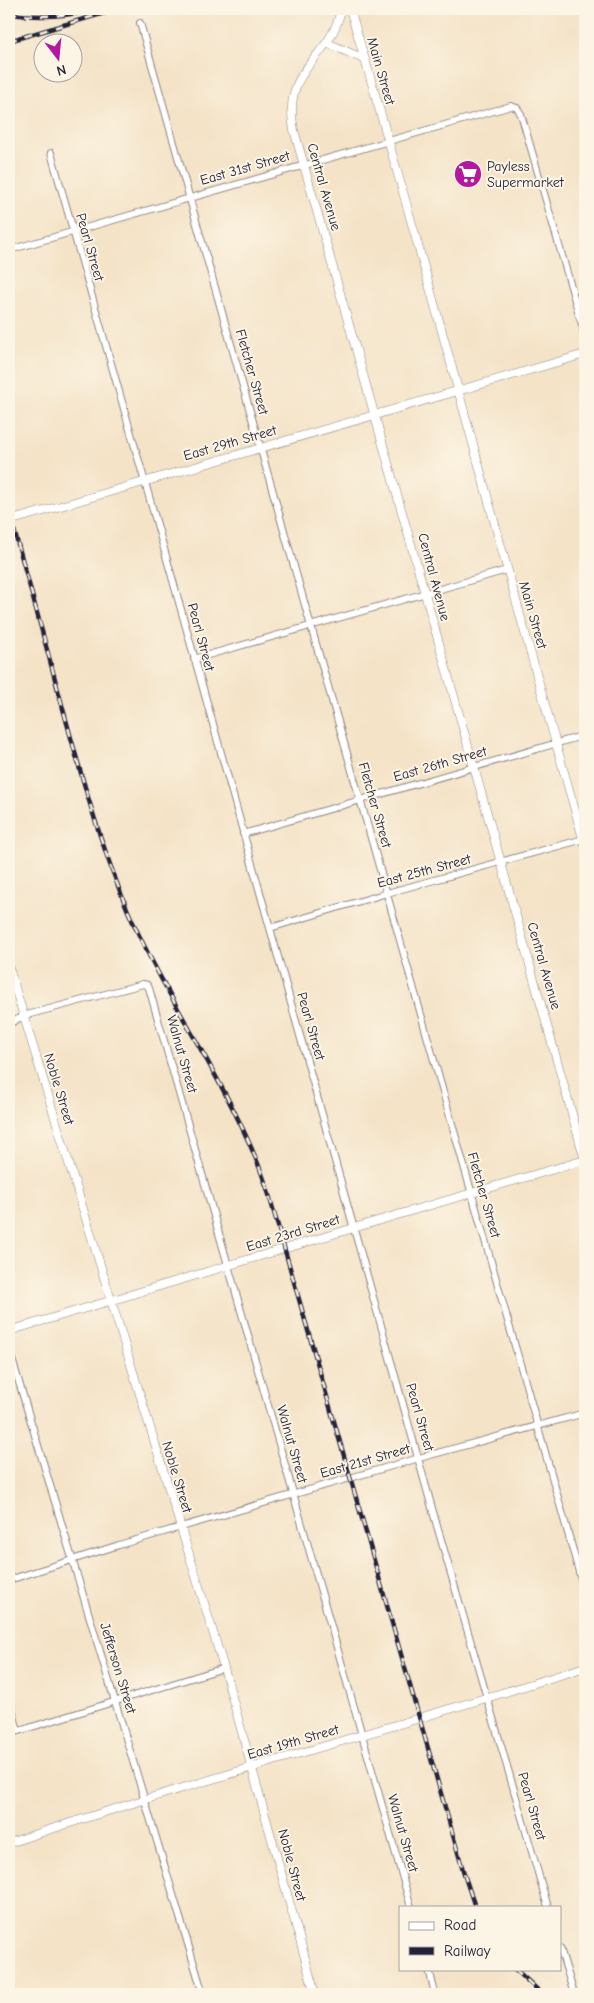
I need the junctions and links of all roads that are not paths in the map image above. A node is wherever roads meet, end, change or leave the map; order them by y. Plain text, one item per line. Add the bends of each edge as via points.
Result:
1 (340, 9) edge
2 (350, 9) edge
3 (140, 23) dead end
4 (327, 43) junction
5 (364, 59) junction
6 (387, 141) junction
7 (51, 153) dead end
8 (304, 164) junction
9 (191, 197) junction
10 (72, 232) junction
11 (9, 250) edge
12 (579, 314) junction
13 (585, 326) edge
14 (585, 335) edge
15 (585, 354) edge
16 (459, 391) junction
17 (374, 415) junction
18 (262, 448) junction
19 (144, 481) junction
20 (9, 521) edge
21 (507, 570) junction
22 (425, 593) junction
23 (311, 626) junction
24 (194, 659) junction
25 (585, 735) edge
26 (557, 743) junction
27 (475, 767) junction
28 (361, 800) junction
29 (243, 834) junction
30 (584, 837) edge
31 (501, 862) junction
32 (387, 893) junction
33 (270, 928) junction
34 (9, 968) edge
35 (23, 1016) junction
36 (9, 1024) edge
37 (585, 1160) edge
38 (471, 1193) junction
39 (354, 1227) junction
40 (229, 1265) junction
41 (110, 1300) junction
42 (9, 1331) edge
43 (9, 1349) edge
44 (585, 1413) edge
45 (538, 1426) junction
46 (419, 1458) junction
47 (294, 1494) junction
48 (180, 1527) junction
49 (72, 1559) junction
50 (9, 1580) edge
51 (585, 1593) edge
52 (585, 1667) edge
53 (224, 1668) junction
54 (9, 1698) edge
55 (488, 1699) junction
56 (116, 1701) junction
57 (18, 1731) junction
58 (9, 1734) edge
59 (362, 1734) junction
60 (252, 1767) junction
61 (144, 1800) junction
62 (9, 1843) edge
63 (411, 1906) edge
64 (548, 1906) edge
65 (562, 1955) edge
66 (429, 1970) edge
67 (203, 1994) edge
68 (315, 1994) edge
69 (435, 1994) edge
70 (574, 1994) edge

1 - 4 street, Central Avenue
2 - 5 street, Main Street
3 - 9 street, Fletcher Street
4 - 5 street
4 - 8 street, Central Avenue via 302,72 293,97 292,119
5 - 6 street, Main Street
6 - 8 street, East 31st Street
6 - 12 street, East 31st Street via 507,106 517,108
6 - 16 street, Main Street
7 - 10 street, Pearl Street
8 - 9 street, East 31st Street
8 - 17 street, Central Avenue
9 - 10 street, East 31st Street
9 - 18 street, Fletcher Street
10 - 11 street, East 31st Street
10 - 19 street, Pearl Street
12 - 13 street
12 - 14 street
15 - 16 street, East 29th Street
16 - 17 street, East 29th Street
16 - 21 street, Main Street
17 - 18 street, East 29th Street
17 - 22 street, Central Avenue
18 - 19 street, East 29th Street
18 - 23 street, Fletcher Street
19 - 20 street, East 29th Street
19 - 24 street, Pearl Street
21 - 22 street
21 - 26 street, Main Street
22 - 23 street
22 - 27 street, Central Avenue
23 - 24 street
23 - 28 street, Fletcher Street
24 - 29 street, Pearl Street
25 - 26 street, East 26th Street
26 - 27 street, East 26th Street
26 - 30 street, Main Street
27 - 28 street, East 26th Street
27 - 31 street, Central Avenue
28 - 29 street, East 26th Street
28 - 32 street, Fletcher Street
29 - 33 street, Pearl Street
30 - 31 street, East 25th Street
31 - 32 street, East 25th Street
31 - 37 street, Central Avenue
32 - 33 street, East 25th Street
32 - 38 street, Fletcher Street
33 - 39 street, Pearl Street
34 - 35 street, Noble Street
35 - 36 street
35 - 40 street, Walnut Street via 147,985
35 - 41 street, Noble Street
37 - 38 street, East 23rd Street
38 - 39 street, East 23rd Street
38 - 45 street, Fletcher Street
39 - 40 street, East 23rd Street
39 - 46 street, Pearl Street
40 - 41 street, East 23rd Street
40 - 47 street, Walnut Street
41 - 42 street, East 23rd Street
41 - 48 street, Noble Street
43 - 49 street, Jefferson Street
44 - 45 street, East 21st Street
45 - 46 street, East 21st Street
45 - 51 street, Fletcher Street
46 - 47 street, East 21st Street
46 - 55 street, Pearl Street
47 - 48 street, East 21st Street
47 - 59 street, Walnut Street
48 - 49 street, East 21st Street
48 - 53 street, Noble Street
49 - 50 street, East 21st Street
49 - 56 street, Jefferson Street
52 - 55 street, East 19th Street
53 - 56 street
53 - 60 street, Noble Street
54 - 57 street
55 - 59 street, East 19th Street
55 - 64 street, Pearl Street
56 - 57 street
56 - 61 street, Jefferson Street
57 - 58 street
59 - 60 street, East 19th Street
59 - 63 street, Walnut Street
60 - 61 street, East 19th Street
60 - 68 street, Noble Street
61 - 62 street, East 19th Street
61 - 67 street, Jefferson Street
65 - 70 street
66 - 69 street

